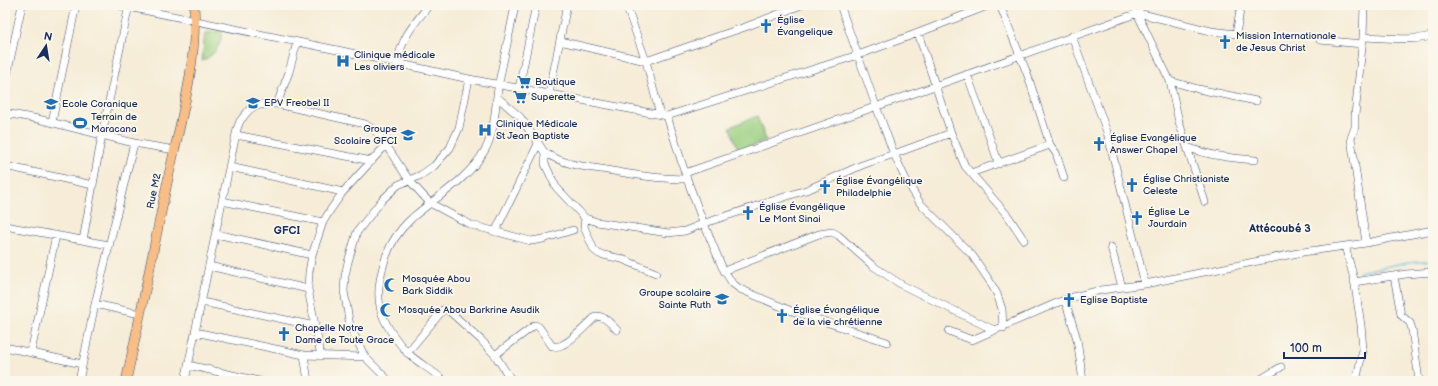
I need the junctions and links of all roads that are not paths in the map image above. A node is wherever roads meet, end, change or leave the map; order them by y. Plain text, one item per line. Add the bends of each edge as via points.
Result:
1 (22, 5) edge
2 (76, 5) edge
3 (119, 5) edge
4 (194, 5) edge
5 (429, 5) edge
6 (515, 5) edge
7 (536, 5) edge
8 (567, 5) edge
9 (626, 5) edge
10 (801, 5) edge
11 (840, 5) edge
12 (990, 5) edge
13 (1000, 5) edge
14 (1133, 5) edge
15 (1241, 5) edge
16 (1364, 5) edge
17 (129, 6) edge
18 (1138, 13) junction
19 (195, 20) junction
20 (918, 33) junction
21 (1433, 35) edge
22 (1072, 36) junction
23 (1320, 40) dead end
24 (1363, 40) junction
25 (560, 41) junction
26 (297, 42) junction
27 (858, 55) junction
28 (1019, 55) junction
29 (646, 61) junction
30 (398, 63) junction
31 (967, 74) junction
32 (468, 79) junction
33 (1170, 81) junction
34 (5, 84) edge
35 (499, 85) junction
36 (936, 86) junction
37 (520, 88) junction
38 (549, 94) junction
39 (497, 97) junction
40 (1256, 101) dead end
41 (277, 104) junction
42 (876, 106) junction
43 (5, 113) edge
44 (663, 115) junction
45 (52, 122) junction
46 (952, 133) junction
47 (102, 135) junction
48 (236, 135) junction
49 (134, 143) junction
50 (538, 144) junction
51 (386, 145) junction
52 (1050, 145) junction
53 (1187, 147) junction
54 (175, 150) junction
55 (545, 153) junction
56 (894, 154) junction
57 (1255, 160) dead end
58 (372, 162) junction
59 (999, 164) junction
60 (5, 166) edge
61 (230, 166) junction
62 (971, 173) junction
63 (686, 176) junction
64 (1064, 178) dead end
65 (409, 180) junction
66 (93, 185) junction
67 (342, 192) junction
68 (222, 202) junction
69 (1205, 202) dead end
70 (430, 203) junction
71 (585, 218) junction
72 (323, 222) junction
73 (705, 223) junction
74 (5, 228) edge
75 (573, 230) dead end
76 (1433, 230) edge
77 (495, 232) junction
78 (216, 234) junction
79 (56, 235) junction
80 (83, 240) junction
81 (1024, 240) dead end
82 (1366, 243) junction
83 (109, 245) junction
84 (1345, 246) junction
85 (1111, 247) dead end
86 (312, 255) junction
87 (209, 266) junction
88 (724, 271) junction
89 (1433, 272) edge
90 (656, 273) dead end
91 (1394, 276) junction
92 (1354, 282) junction
93 (1145, 284) junction
94 (1122, 287) junction
95 (308, 289) junction
96 (1065, 300) junction
97 (202, 302) junction
98 (95, 304) junction
99 (140, 314) junction
100 (315, 326) junction
101 (1003, 328) junction
102 (617, 330) dead end
103 (994, 330) junction
104 (949, 331) dead end
105 (196, 332) junction
106 (887, 342) dead end
107 (5, 347) edge
108 (31, 352) junction
109 (407, 353) junction
110 (304, 355) junction
111 (495, 355) junction
112 (322, 356) junction
113 (365, 357) junction
114 (82, 364) junction
115 (188, 366) junction
116 (1281, 367) dead end
117 (79, 381) edge
118 (126, 381) edge
119 (185, 381) edge
120 (260, 381) edge
121 (308, 381) edge
122 (389, 381) edge
123 (444, 381) edge
124 (512, 381) edge
125 (1083, 381) edge
126 (1258, 381) edge
127 (1356, 381) edge
128 (1419, 381) edge

1 - 34 street
2 - 45 street
3 - 17 street
4 - 19 main road, Rue M2
5 - 30 street via 407,33 401,46
6 - 35 street
7 - 37 street
8 - 25 street
9 - 29 street
10 - 29 street
11 - 27 street
12 - 20 street
13 - 28 street
14 - 18 street
15 - 18 street via 1236,34 1211,31
16 - 24 street
17 - 19 street
17 - 47 street
18 - 22 street
18 - 33 street
19 - 26 street
19 - 54 main road, Rue M2 via 189,73
20 - 27 street
20 - 36 street
21 - 24 street
22 - 28 street
22 - 93 street via 1107,132
23 - 24 street
24 - 82 street via 1356,122 1351,138
25 - 29 street
25 - 38 street
26 - 30 street
26 - 41 street
27 - 42 street
27 - 44 street
28 - 31 street
28 - 52 street
29 - 44 street
30 - 32 street
31 - 36 street
31 - 59 street
32 - 35 street
32 - 65 street via 459,128 450,148 434,166
33 - 40 street
33 - 53 street
35 - 37 street
35 - 39 street
36 - 42 street
36 - 46 street
37 - 38 street
38 - 44 street
39 - 50 street via 520,117
39 - 70 street via 491,135 485,150 471,169 444,194
41 - 48 street via 255,106 249,110 240,121
41 - 51 street via 365,124 378,133
42 - 56 street
42 - 63 street
43 - 45 street
44 - 63 street
45 - 47 street
46 - 56 street
46 - 62 street via 965,166
47 - 49 street
47 - 66 street
48 - 58 street
48 - 61 street
49 - 54 street
49 - 83 street
50 - 55 street
50 - 77 street
51 - 58 street
51 - 65 street
52 - 59 street
52 - 64 street via 1056,153
53 - 57 street via 1212,155
53 - 69 street
54 - 99 main road, Rue M2
55 - 63 street via 562,162 585,167 662,179
55 - 71 street via 545,164 556,187
56 - 73 street via 809,188
56 - 101 street via 920,203 972,255 989,280 1002,309
58 - 67 street
59 - 62 street
60 - 66 street
61 - 67 street
61 - 68 street
62 - 81 street via 1008,216
63 - 73 street
65 - 70 street
65 - 113 street via 398,185 382,200 362,225 357,232 348,262 344,291 350,326
66 - 80 street
67 - 72 street
68 - 72 street
68 - 78 street
70 - 77 street via 471,225
70 - 109 street via 394,238 378,286 378,300 384,321
71 - 73 street via 668,233 686,231
71 - 90 street via 584,227 594,250 599,254 622,259
72 - 86 street
73 - 88 street
74 - 79 street
75 - 77 street via 531,240
76 - 82 street
78 - 86 street
78 - 87 street
79 - 80 street
79 - 108 street
80 - 83 street
82 - 84 street
83 - 98 street
84 - 92 street
84 - 93 street via 1302,252
85 - 94 street
86 - 95 street
87 - 95 street
87 - 97 street
88 - 103 street via 818,234 832,232 873,266 902,285
88 - 106 street via 740,289 789,310
89 - 91 street
91 - 92 street
91 - 128 street via 1401,315 1410,323 1412,329
92 - 127 street via 1363,350
93 - 94 street
94 - 96 street
95 - 100 street
96 - 101 street
96 - 125 street via 1077,339
97 - 100 street
97 - 105 street
98 - 99 street
98 - 114 street
99 - 118 main road, Rue M2
100 - 112 street
101 - 103 street
102 - 111 street via 607,320 596,316 570,339 556,347 552,346 539,327 535,326
103 - 104 street via 972,340
105 - 110 street
105 - 115 street
107 - 108 street
108 - 114 street
109 - 111 street via 447,309
109 - 123 street
110 - 112 street
110 - 121 street
111 - 124 street
112 - 113 street
113 - 122 street
114 - 117 street
115 - 119 street
115 - 120 street
116 - 126 street

